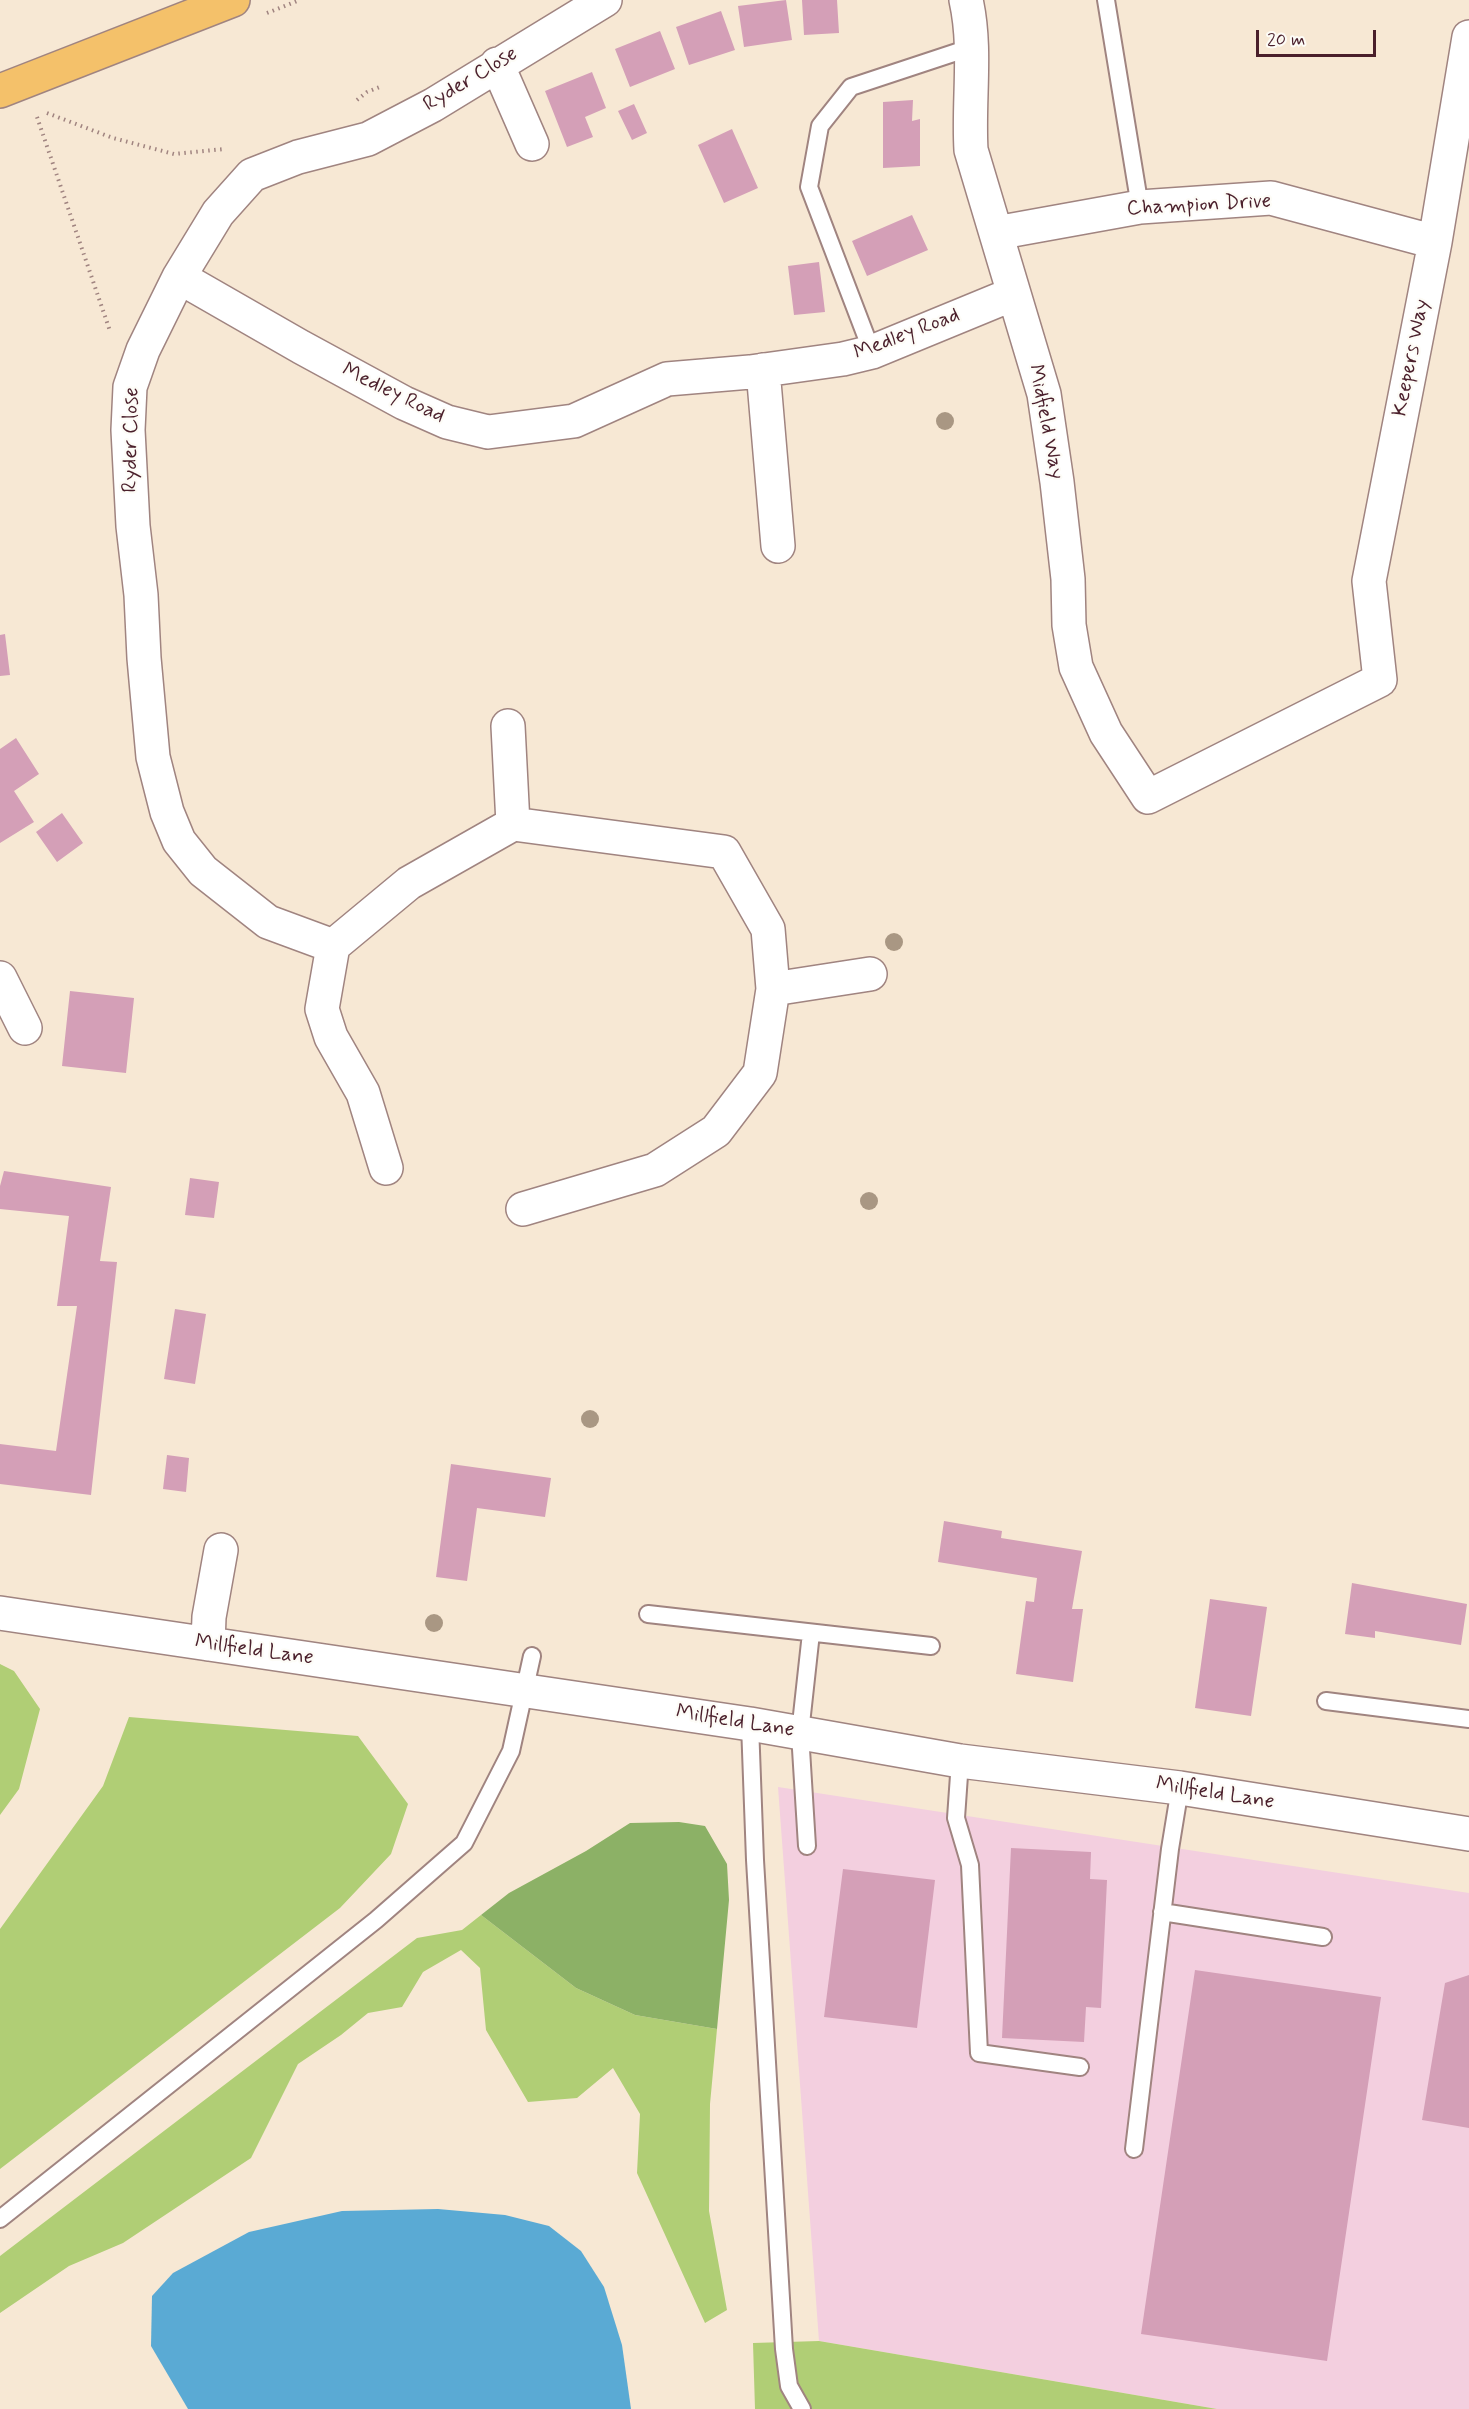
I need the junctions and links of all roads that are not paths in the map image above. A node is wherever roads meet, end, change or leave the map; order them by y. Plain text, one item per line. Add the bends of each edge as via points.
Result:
1 (233, 0) edge
2 (605, 0) edge
3 (966, 0) edge
4 (1106, 0) edge
5 (1469, 37) edge
6 (972, 47) junction
7 (497, 64) junction
8 (0, 91) edge
9 (532, 144) dead end
10 (1140, 207) junction
11 (996, 233) junction
12 (1435, 242) junction
13 (179, 277) junction
14 (1013, 294) junction
15 (872, 352) junction
16 (763, 370) junction
17 (778, 546) dead end
18 (508, 726) dead end
19 (1148, 797) joint
20 (513, 824) junction
21 (333, 946) junction
22 (870, 974) dead end
23 (0, 978) edge
24 (773, 989) junction
25 (25, 1028) dead end
26 (386, 1168) dead end
27 (523, 1209) dead end
28 (221, 1550) dead end
29 (0, 1613) edge
30 (648, 1614) dead end
31 (811, 1633) junction
32 (208, 1644) junction
33 (931, 1646) dead end
34 (532, 1656) dead end
35 (525, 1690) junction
36 (1326, 1701) dead end
37 (1469, 1719) edge
38 (750, 1724) junction
39 (800, 1733) junction
40 (960, 1761) junction
41 (1180, 1788) junction
42 (1469, 1834) edge
43 (807, 1846) dead end
44 (1162, 1912) junction
45 (1323, 1937) dead end
46 (1080, 2067) dead end
47 (1134, 2149) dead end
48 (0, 2219) edge
49 (802, 2409) edge

1 - 8 main road
2 - 7 street, Ryder Close
3 - 6 street, Midfield Way
4 - 10 lane
5 - 12 street, Keepers Way
6 - 11 street, Midfield Way via 971,150
6 - 15 lane via 851,87 820,126 808,187
7 - 9 street
7 - 13 street, Ryder Close via 368,140 298,157 252,175 218,213
10 - 11 street, Champion Drive
10 - 12 street, Champion Drive via 1271,198
11 - 14 street, Midfield Way
12 - 19 street, Keepers Way via 1369,581 1380,680
13 - 16 street, Medley Road via 404,403 447,422 488,432 574,421 667,379
13 - 21 street, Ryder Close via 129,387 133,526 153,757 179,841 203,871 268,922
14 - 15 street, Medley Road
14 - 19 street, Midfield Way via 1044,394 1077,667 1106,733
15 - 16 street, Medley Road
16 - 17 street
18 - 20 street
20 - 21 street via 409,883
20 - 24 street via 724,852 768,929
21 - 26 street via 322,1009 331,1037 363,1093
22 - 24 street
23 - 25 street
24 - 27 street via 760,1073 716,1131 655,1170
28 - 32 street
29 - 32 street, Millfield Lane
30 - 31 lane
31 - 33 lane
31 - 39 lane
32 - 35 street, Millfield Lane
34 - 35 lane
35 - 38 street, Millfield Lane
35 - 48 lane via 511,1751 464,1843 376,1920
36 - 37 lane
38 - 39 street, Millfield Lane
38 - 49 lane via 784,2349 789,2386
39 - 40 street, Millfield Lane
39 - 43 lane
40 - 41 street, Millfield Lane
40 - 46 lane via 956,1818 970,1865 979,2052
41 - 42 street, Millfield Lane
41 - 44 lane
44 - 45 lane
44 - 47 lane

